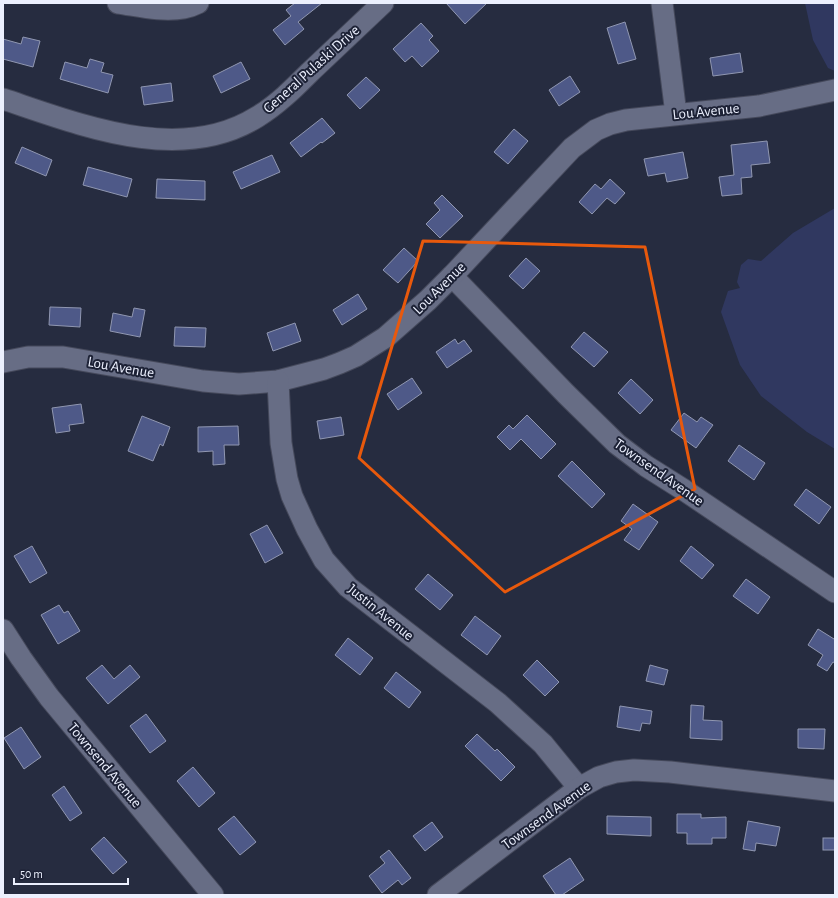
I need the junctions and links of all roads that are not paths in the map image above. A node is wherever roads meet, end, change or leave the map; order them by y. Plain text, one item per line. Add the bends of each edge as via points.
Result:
1 (118, 3) edge
2 (198, 3) edge
3 (383, 3) edge
4 (662, 3) edge
5 (835, 90) edge
6 (3, 98) edge
7 (676, 114) junction
8 (452, 276) junction
9 (3, 362) edge
10 (278, 381) junction
11 (835, 592) edge
12 (3, 630) edge
13 (579, 788) junction
14 (835, 792) edge
15 (213, 895) edge
16 (438, 895) edge

1 - 2 street via 166,9 184,8
3 - 6 street, General Pulaski Drive via 285,96 258,117 208,137 137,137 74,122
4 - 7 street
5 - 7 street, Lou Avenue via 759,106
7 - 8 street, Lou Avenue via 621,121 583,138
8 - 10 street, Lou Avenue via 402,324 372,347 335,365
8 - 11 street, Townsend Avenue via 617,444
9 - 10 street, Lou Avenue via 28,357 63,357 203,381 239,384
10 - 13 street, Justin Avenue via 281,443 287,479 307,529 324,560 353,591 522,724 544,744
12 - 15 street, Townsend Avenue via 49,697
13 - 14 street, Townsend Avenue via 599,777 634,770
13 - 16 street, Townsend Avenue

